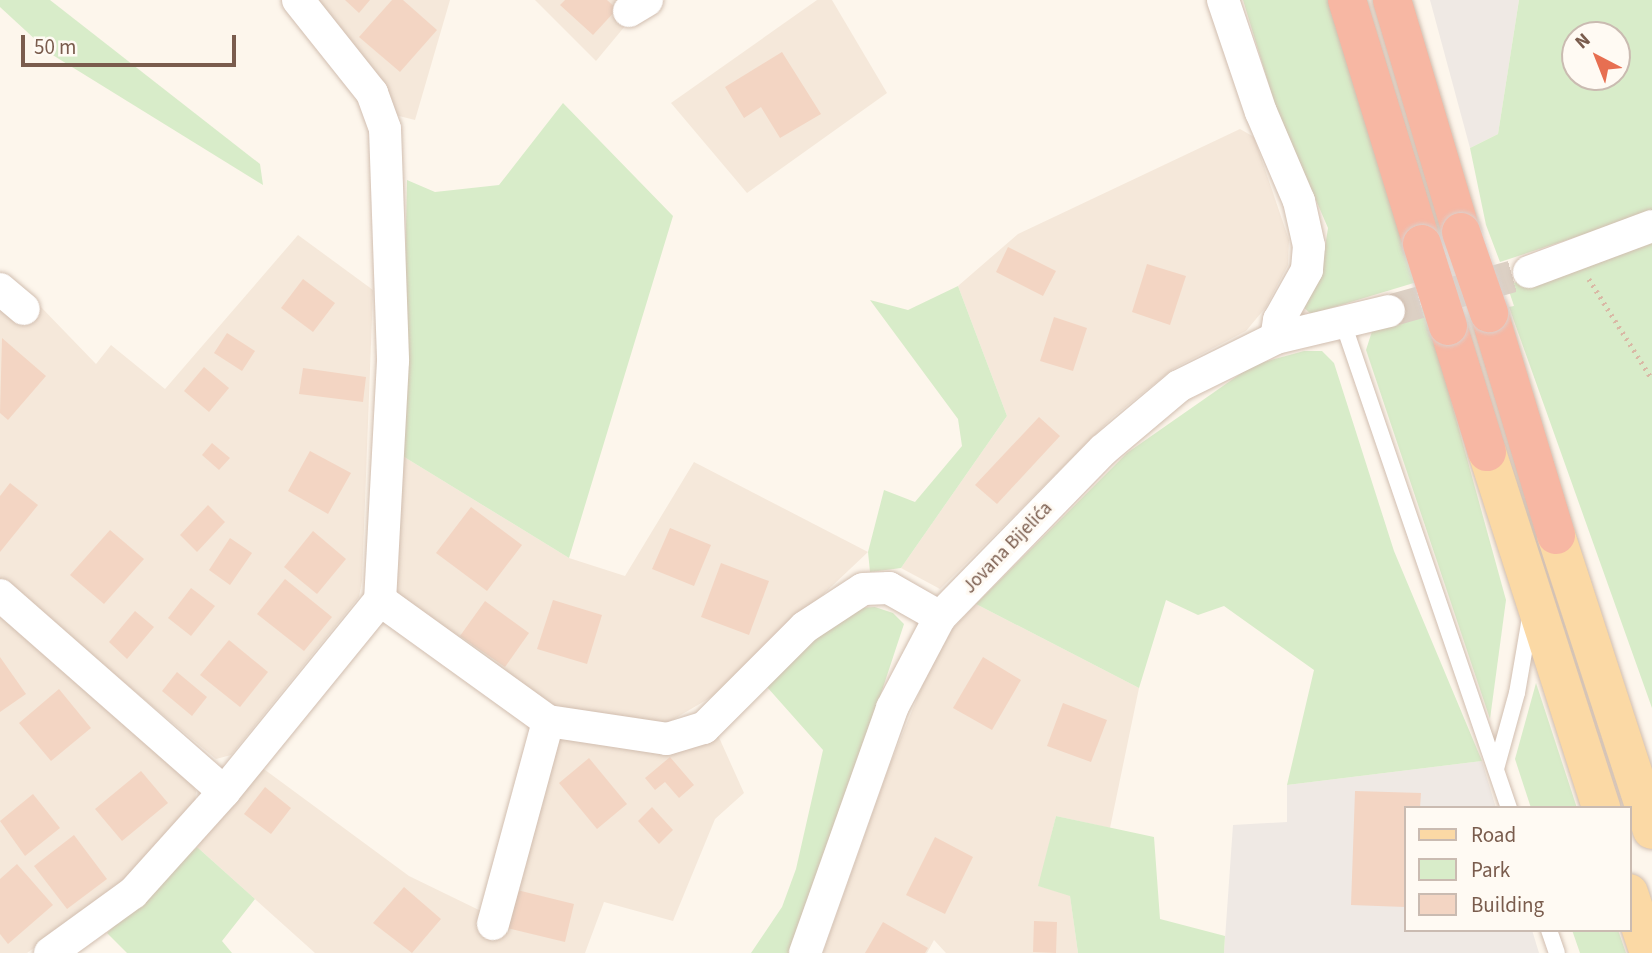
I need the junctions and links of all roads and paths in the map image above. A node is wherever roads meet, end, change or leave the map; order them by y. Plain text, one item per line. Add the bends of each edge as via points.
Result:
1 (298, 0) edge
2 (1223, 0) edge
3 (1347, 0) edge
4 (1391, 0) edge
5 (1652, 226) edge
6 (1572, 258) junction
7 (1529, 272) tunnel mouth
8 (1388, 311) tunnel mouth
9 (1343, 323) junction
10 (1276, 338) junction
11 (1652, 379) edge
12 (1487, 452) joint
13 (1556, 535) joint
14 (0, 595) edge
15 (380, 600) junction
16 (1532, 602) junction
17 (940, 618) junction
18 (548, 721) junction
19 (1496, 769) junction
20 (224, 792) junction
21 (1508, 806) edge
22 (1600, 806) edge
23 (1652, 831) edge
24 (1631, 899) edge
25 (493, 924) dead end
26 (50, 953) edge
27 (805, 953) edge
28 (1649, 953) edge

1 - 15 street via 372,93 385,129 393,361
2 - 10 street via 1261,112 1299,201 1309,246 1307,270 1279,320
3 - 12 highway, bridge
4 - 13 highway, bridge
5 - 6 street
6 - 7 street
6 - 11 path via 1609,306
8 - 9 street, Jovana Bijelića
9 - 10 street, Jovana Bijelića
9 - 19 lane
10 - 17 street, Jovana Bijelića via 1179,386 1142,415
12 - 16 main road
13 - 23 main road
14 - 20 street
15 - 18 street
15 - 20 street
16 - 19 lane via 1517,693
16 - 22 main road
17 - 18 street via 889,588 863,589 805,627 715,718 690,733 667,739
17 - 27 street, Jovana Bijelića via 892,708
18 - 25 street
19 - 21 lane
20 - 26 street via 133,893
24 - 28 main road

